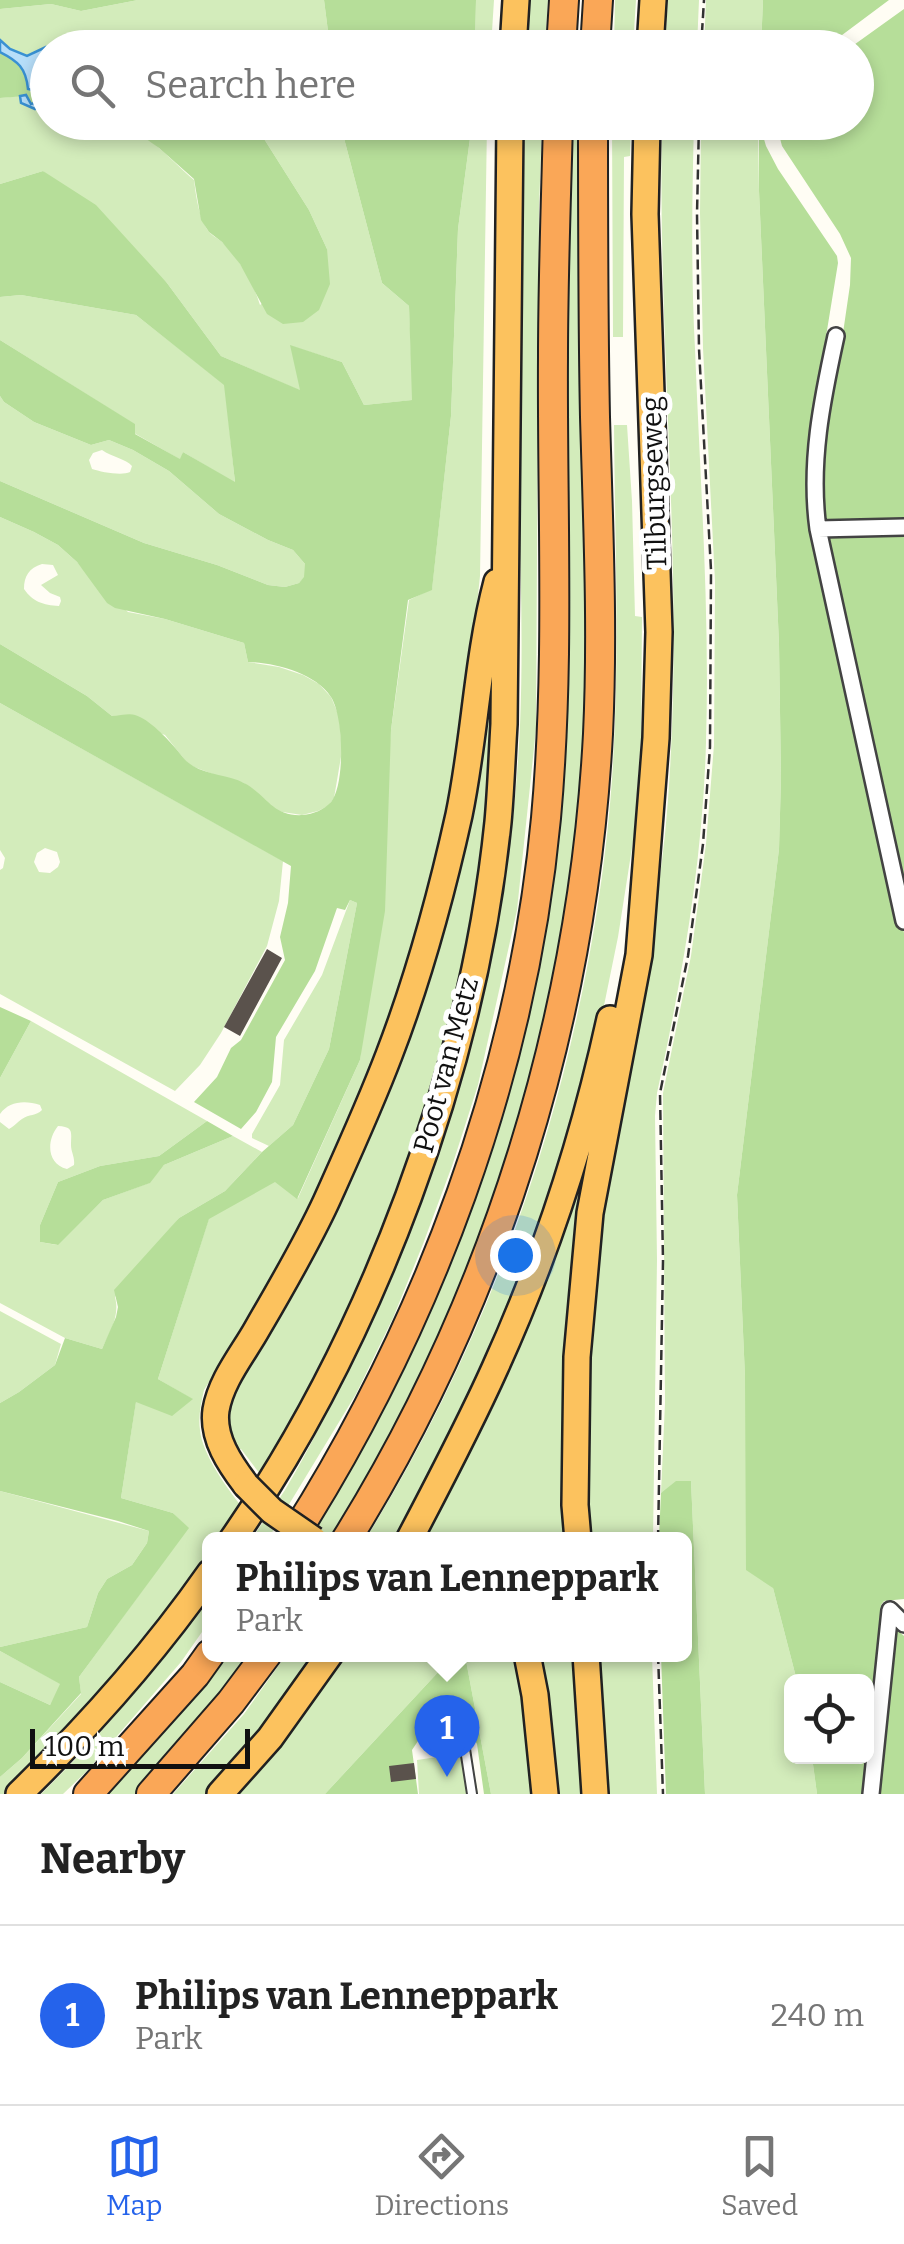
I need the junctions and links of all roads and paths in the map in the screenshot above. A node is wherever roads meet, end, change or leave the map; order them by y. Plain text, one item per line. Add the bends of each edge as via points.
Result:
1 (516, 0) edge
2 (564, 0) edge
3 (598, 0) edge
4 (653, 0) edge
5 (704, 0) edge
6 (514, 30) edge
7 (562, 30) edge
8 (596, 30) edge
9 (651, 30) edge
10 (702, 30) edge
11 (510, 140) edge
12 (558, 140) edge
13 (594, 140) edge
14 (647, 140) edge
15 (699, 140) edge
16 (836, 336) dead end
17 (904, 527) edge
18 (818, 529) junction
19 (506, 548) junction
20 (648, 842) junction
21 (904, 921) edge
22 (237, 1532) edge
23 (296, 1532) edge
24 (302, 1532) edge
25 (351, 1532) edge
26 (413, 1532) edge
27 (577, 1532) edge
28 (658, 1532) edge
29 (202, 1583) edge
30 (897, 1609) edge
31 (904, 1624) edge
32 (204, 1662) edge
33 (261, 1662) edge
34 (324, 1662) edge
35 (529, 1662) edge
36 (587, 1662) edge
37 (658, 1662) edge
38 (465, 1749) dead end
39 (19, 1794) edge
40 (88, 1794) edge
41 (152, 1794) edge
42 (220, 1794) edge
43 (472, 1794) edge
44 (545, 1794) edge
45 (595, 1794) edge
46 (664, 1794) edge
47 (871, 1794) edge

1 - 6 highway
2 - 7 highway
3 - 8 highway
4 - 9 highway
5 - 10 path
11 - 19 highway
12 - 23 highway, Poot van Metz via 552,728 529,934 504,1053 439,1252 390,1364
13 - 25 highway, Tilburgseweg via 598,732 577,925 525,1148 482,1268 413,1421
14 - 20 highway, Tilburgseweg via 659,632
15 - 28 path via 710,747 688,956 660,1093
16 - 18 street via 815,444
17 - 18 street
18 - 21 street
19 - 22 highway, Poot van Metz via 498,822 470,985 444,1085 389,1246 333,1372
19 - 24 highway, bridge via 487,618 460,810 415,981 323,1207 222,1388 216,1412 227,1460 272,1511
20 - 26 highway via 606,1039 559,1207 496,1366
20 - 27 highway via 639,955 590,1212 577,1357
29 - 39 highway via 111,1698
30 - 31 street
30 - 47 street
32 - 40 highway
33 - 41 highway
34 - 42 highway
35 - 44 highway
36 - 45 highway
37 - 46 path
38 - 43 lane

